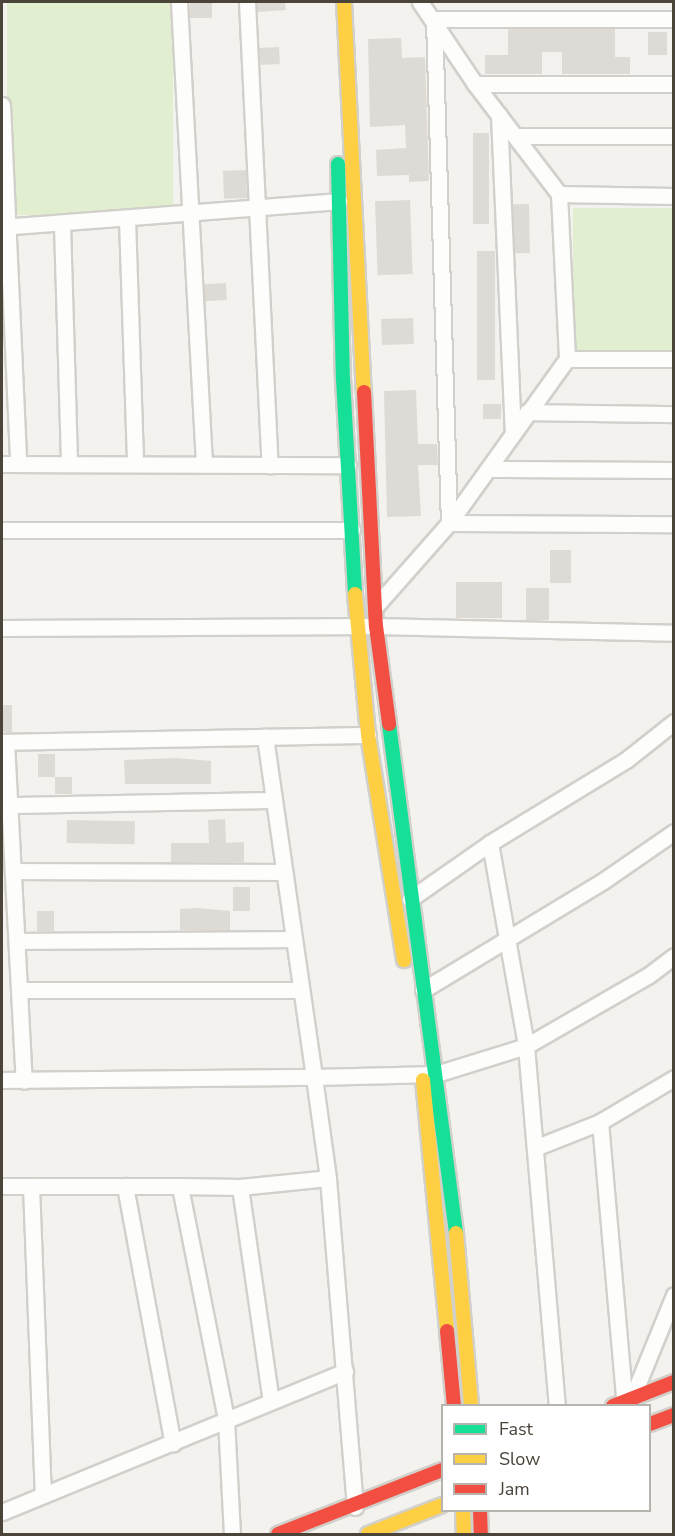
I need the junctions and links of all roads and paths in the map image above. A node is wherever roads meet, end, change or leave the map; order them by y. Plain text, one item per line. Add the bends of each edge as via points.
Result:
1 (179, 2) edge
2 (247, 2) edge
3 (333, 2) edge
4 (344, 2) edge
5 (420, 2) edge
6 (434, 19) junction
7 (674, 19) edge
8 (475, 84) junction
9 (674, 84) edge
10 (2, 105) edge
11 (499, 115) junction
12 (515, 136) junction
13 (674, 136) edge
14 (559, 194) junction
15 (674, 196) edge
16 (339, 201) junction
17 (259, 207) junction
18 (191, 213) junction
19 (127, 219) junction
20 (62, 225) junction
21 (5, 227) edge
22 (567, 359) junction
23 (674, 359) edge
24 (527, 412) junction
25 (674, 414) edge
26 (513, 434) junction
27 (2, 464) edge
28 (18, 464) junction
29 (69, 464) junction
30 (135, 464) junction
31 (204, 464) junction
32 (270, 465) junction
33 (348, 465) junction
34 (491, 469) junction
35 (674, 470) edge
36 (449, 523) junction
37 (674, 524) edge
38 (2, 530) edge
39 (352, 530) junction
40 (375, 607) junction
41 (376, 626) junction
42 (357, 627) junction
43 (2, 628) edge
44 (674, 633) edge
45 (674, 723) edge
46 (368, 735) junction
47 (265, 737) junction
48 (4, 742) edge
49 (274, 800) junction
50 (10, 805) junction
51 (674, 832) edge
52 (490, 843) junction
53 (14, 871) junction
54 (284, 872) junction
55 (410, 899) junction
56 (294, 939) junction
57 (507, 939) junction
58 (16, 941) junction
59 (674, 956) edge
60 (19, 990) junction
61 (300, 990) junction
62 (423, 990) junction
63 (526, 1046) junction
64 (429, 1074) junction
65 (314, 1077) junction
66 (674, 1078) edge
67 (2, 1080) edge
68 (24, 1081) junction
69 (600, 1122) junction
70 (537, 1147) junction
71 (328, 1178) junction
72 (2, 1186) edge
73 (31, 1186) junction
74 (125, 1186) junction
75 (180, 1186) junction
76 (240, 1187) junction
77 (674, 1295) edge
78 (345, 1371) junction
79 (674, 1382) edge
80 (271, 1401) junction
81 (624, 1403) edge
82 (454, 1404) edge
83 (471, 1404) edge
84 (557, 1404) edge
85 (674, 1415) edge
86 (226, 1419) junction
87 (651, 1424) edge
88 (173, 1444) junction
89 (441, 1470) edge
90 (43, 1494) junction
91 (441, 1505) edge
92 (355, 1507) junction
93 (2, 1512) edge
94 (463, 1512) edge
95 (480, 1512) edge
96 (232, 1534) edge
97 (278, 1534) edge
98 (368, 1534) edge
99 (464, 1534) edge
100 (481, 1534) edge

1 - 18 street
2 - 17 street
3 - 16 street
4 - 40 street
5 - 6 street
6 - 7 street
6 - 8 street
6 - 36 street
8 - 9 street
8 - 11 street
10 - 21 street
11 - 12 street
11 - 26 street
12 - 13 street
12 - 14 street
14 - 15 street
14 - 22 street
16 - 17 street
16 - 33 street
17 - 18 street
17 - 32 street
18 - 19 street
18 - 31 street
19 - 20 street
19 - 30 street
20 - 21 street
20 - 29 street
21 - 28 street
22 - 23 street
22 - 24 street
24 - 25 street
24 - 26 street
26 - 34 street
27 - 28 street
28 - 29 street
29 - 30 street
30 - 31 street
31 - 32 street
32 - 33 street
33 - 39 street
34 - 35 street
34 - 36 street
36 - 37 street
36 - 40 street
38 - 39 street
39 - 42 street
40 - 41 street
41 - 42 street
41 - 44 street
41 - 55 street
42 - 43 street
42 - 46 street
45 - 52 street via 626,760
46 - 47 street
46 - 64 street
47 - 48 street
47 - 49 street
48 - 50 street
49 - 50 street
49 - 54 street
50 - 53 street
51 - 57 street
52 - 55 street
52 - 57 street
53 - 54 street
53 - 58 street
54 - 56 street
55 - 62 street
56 - 58 street
56 - 61 street
57 - 62 street
57 - 63 street
58 - 60 street
59 - 63 street via 649,975
60 - 61 street
60 - 68 street
61 - 65 street
62 - 64 street
63 - 64 street
63 - 70 street
64 - 65 street
64 - 82 street
64 - 83 street via 465,1305
65 - 68 street
65 - 71 street
66 - 69 street
67 - 68 street
69 - 70 street
69 - 81 street
70 - 84 street
71 - 76 street
71 - 78 street
72 - 73 street
73 - 74 street
73 - 90 street
74 - 75 street
74 - 88 street
75 - 76 street
75 - 86 street
76 - 80 street
77 - 81 street
78 - 80 street
78 - 92 street
79 - 81 street
80 - 86 street
85 - 87 street
86 - 88 street
86 - 96 street
88 - 90 street
89 - 92 street
90 - 93 street
91 - 98 street
92 - 97 street
94 - 99 street
95 - 100 street

